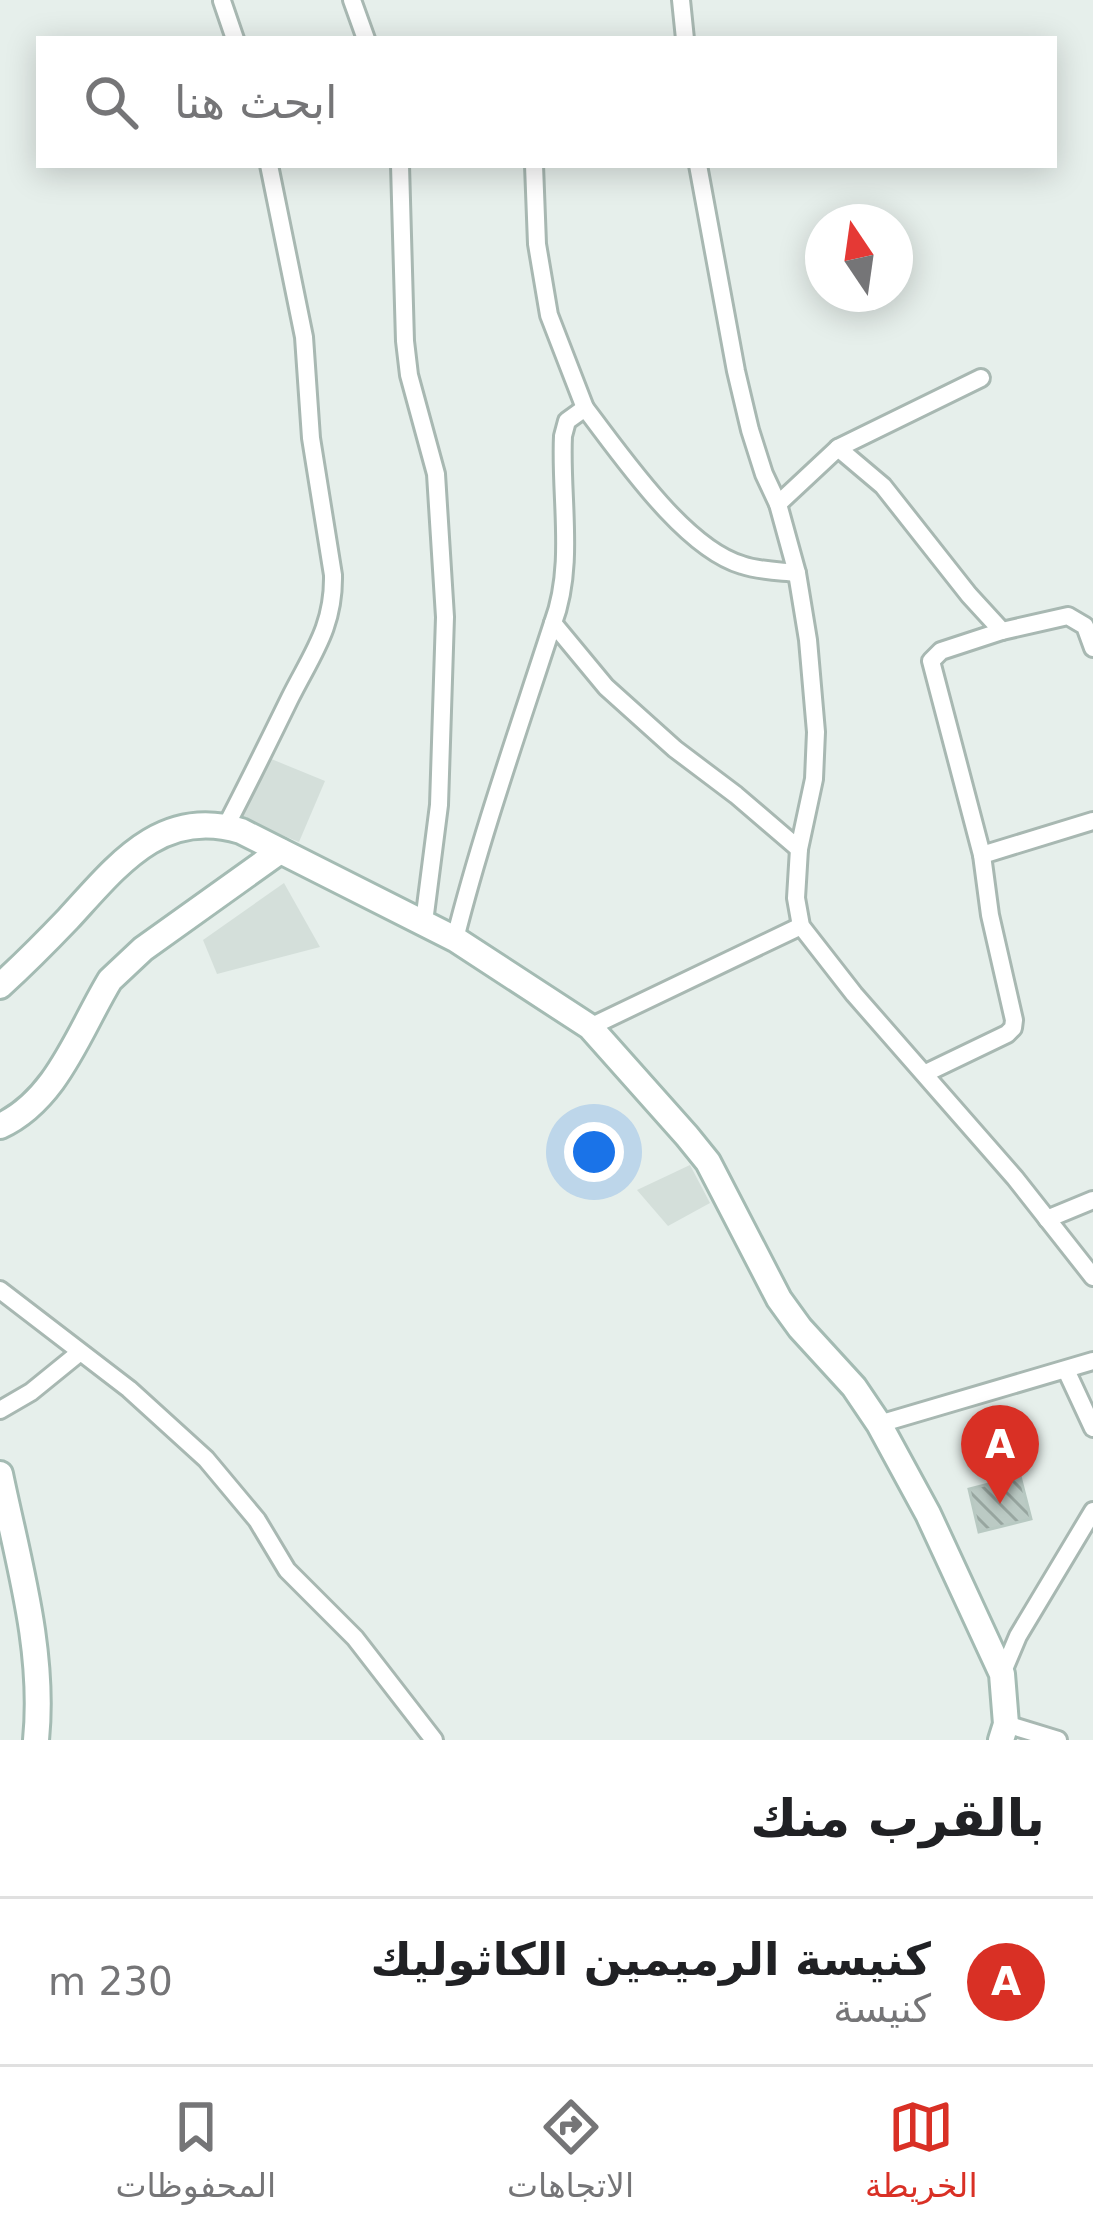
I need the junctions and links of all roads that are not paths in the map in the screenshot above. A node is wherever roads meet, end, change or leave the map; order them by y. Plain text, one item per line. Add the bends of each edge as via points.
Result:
1 (352, 0) edge
2 (681, 0) edge
3 (222, 1) edge
4 (234, 36) edge
5 (365, 36) edge
6 (686, 36) edge
7 (270, 168) edge
8 (400, 168) edge
9 (534, 168) edge
10 (699, 168) edge
11 (981, 378) dead end
12 (585, 408) junction
13 (838, 448) junction
14 (778, 504) junction
15 (797, 573) junction
16 (554, 623) junction
17 (1002, 631) junction
18 (1093, 648) edge
19 (1093, 821) edge
20 (226, 826) junction
21 (799, 849) junction
22 (280, 851) junction
23 (982, 855) junction
24 (424, 922) junction
25 (801, 926) junction
26 (455, 939) junction
27 (0, 986) edge
28 (590, 1027) junction
29 (926, 1073) junction
30 (0, 1126) edge
31 (1093, 1200) edge
32 (1047, 1219) junction
33 (1093, 1277) edge
34 (0, 1290) edge
35 (79, 1353) junction
36 (1093, 1361) edge
37 (1066, 1370) junction
38 (0, 1410) edge
39 (879, 1424) junction
40 (1093, 1428) edge
41 (0, 1474) edge
42 (1093, 1511) edge
43 (1002, 1674) junction
44 (1003, 1732) edge
45 (36, 1740) edge
46 (434, 1740) edge
47 (1058, 1740) edge

1 - 5 street
2 - 6 street
3 - 4 street
7 - 20 street via 304,337 333,596 314,657
8 - 24 street via 405,341 436,474 445,617 439,805
9 - 12 street via 549,315
10 - 14 street via 750,430
11 - 13 street
12 - 15 street via 696,541 744,567
12 - 16 street via 567,421 563,436 564,582
13 - 14 street
13 - 17 street via 884,486
14 - 15 street
15 - 21 street via 816,732
16 - 21 street via 606,687
16 - 26 street
17 - 18 street via 1068,616 1085,626
17 - 23 street via 931,661
19 - 23 street
20 - 22 street
20 - 27 street via 181,828 144,844
21 - 25 street
22 - 24 street
22 - 30 street via 122,967 50,1083
23 - 29 street via 1013,1028
24 - 26 street
25 - 28 street
25 - 29 street
26 - 28 street
28 - 39 street via 708,1162 779,1299
29 - 32 street
31 - 32 street
32 - 33 street
34 - 35 street
35 - 38 street
35 - 46 street via 227,1481 287,1570 355,1638
36 - 37 street
37 - 39 street
37 - 40 street
39 - 43 street
41 - 45 street via 30,1613
42 - 43 street
43 - 44 street
44 - 47 street

